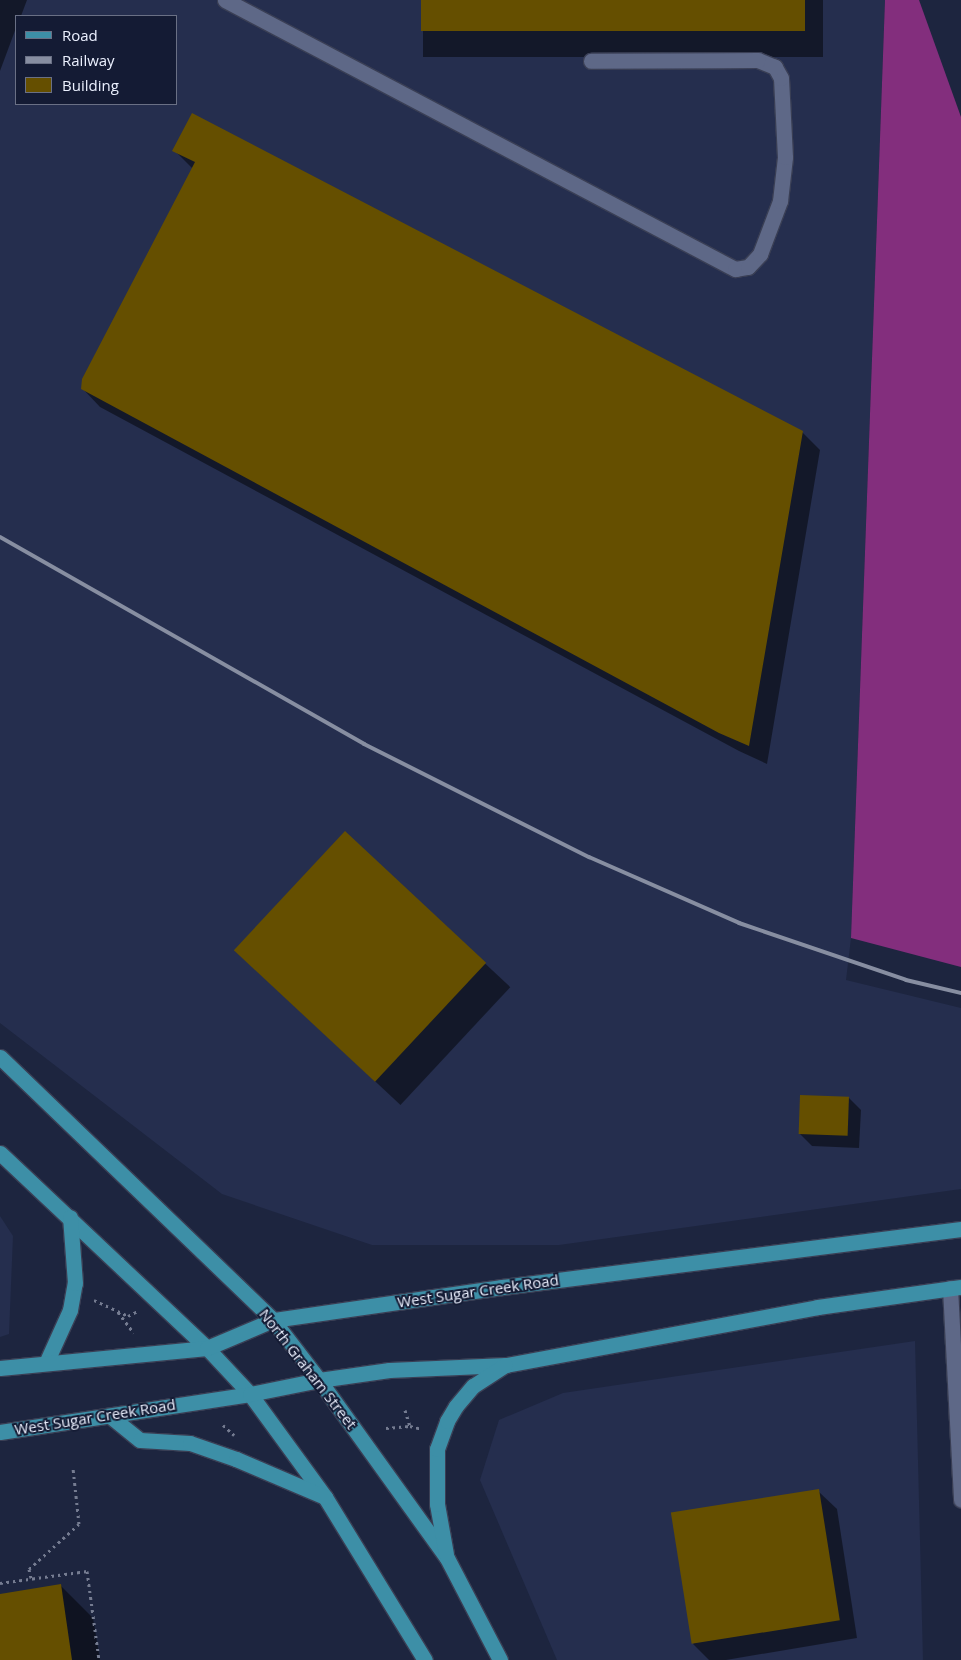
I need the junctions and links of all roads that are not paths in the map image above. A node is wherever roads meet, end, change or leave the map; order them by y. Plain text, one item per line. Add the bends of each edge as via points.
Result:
1 (225, 0) edge
2 (591, 60) dead end
3 (0, 1057) edge
4 (0, 1152) edge
5 (70, 1217) junction
6 (961, 1229) edge
7 (956, 1287) edge
8 (273, 1320) junction
9 (207, 1348) junction
10 (46, 1363) junction
11 (506, 1364) junction
12 (0, 1368) edge
13 (320, 1380) junction
14 (250, 1394) junction
15 (110, 1416) junction
16 (0, 1432) edge
17 (325, 1497) junction
18 (961, 1500) edge
19 (447, 1558) junction
20 (425, 1660) edge
21 (500, 1660) edge

1 - 2 lane via 735,269 748,266 760,254 780,201 785,157 782,78 776,67 758,60
3 - 8 main road, North Graham Street
4 - 5 main road
5 - 9 main road
5 - 10 main road via 75,1284 70,1310
6 - 8 main road, West Sugar Creek Road via 502,1287
7 - 11 main road, West Sugar Creek Road via 818,1307
7 - 18 lane
8 - 9 main road, West Sugar Creek Road
8 - 13 main road, North Graham Street
9 - 10 main road, West Sugar Creek Road
9 - 14 main road
10 - 12 main road, West Sugar Creek Road
11 - 13 main road, West Sugar Creek Road via 389,1370
11 - 19 main road via 473,1386 456,1406 447,1421 438,1449 437,1504
13 - 14 main road, West Sugar Creek Road
13 - 19 main road, North Graham Street
14 - 15 main road, West Sugar Creek Road
14 - 17 main road
15 - 16 main road, West Sugar Creek Road
15 - 17 main road via 140,1440 190,1443
17 - 20 main road
19 - 21 main road, North Graham Street

